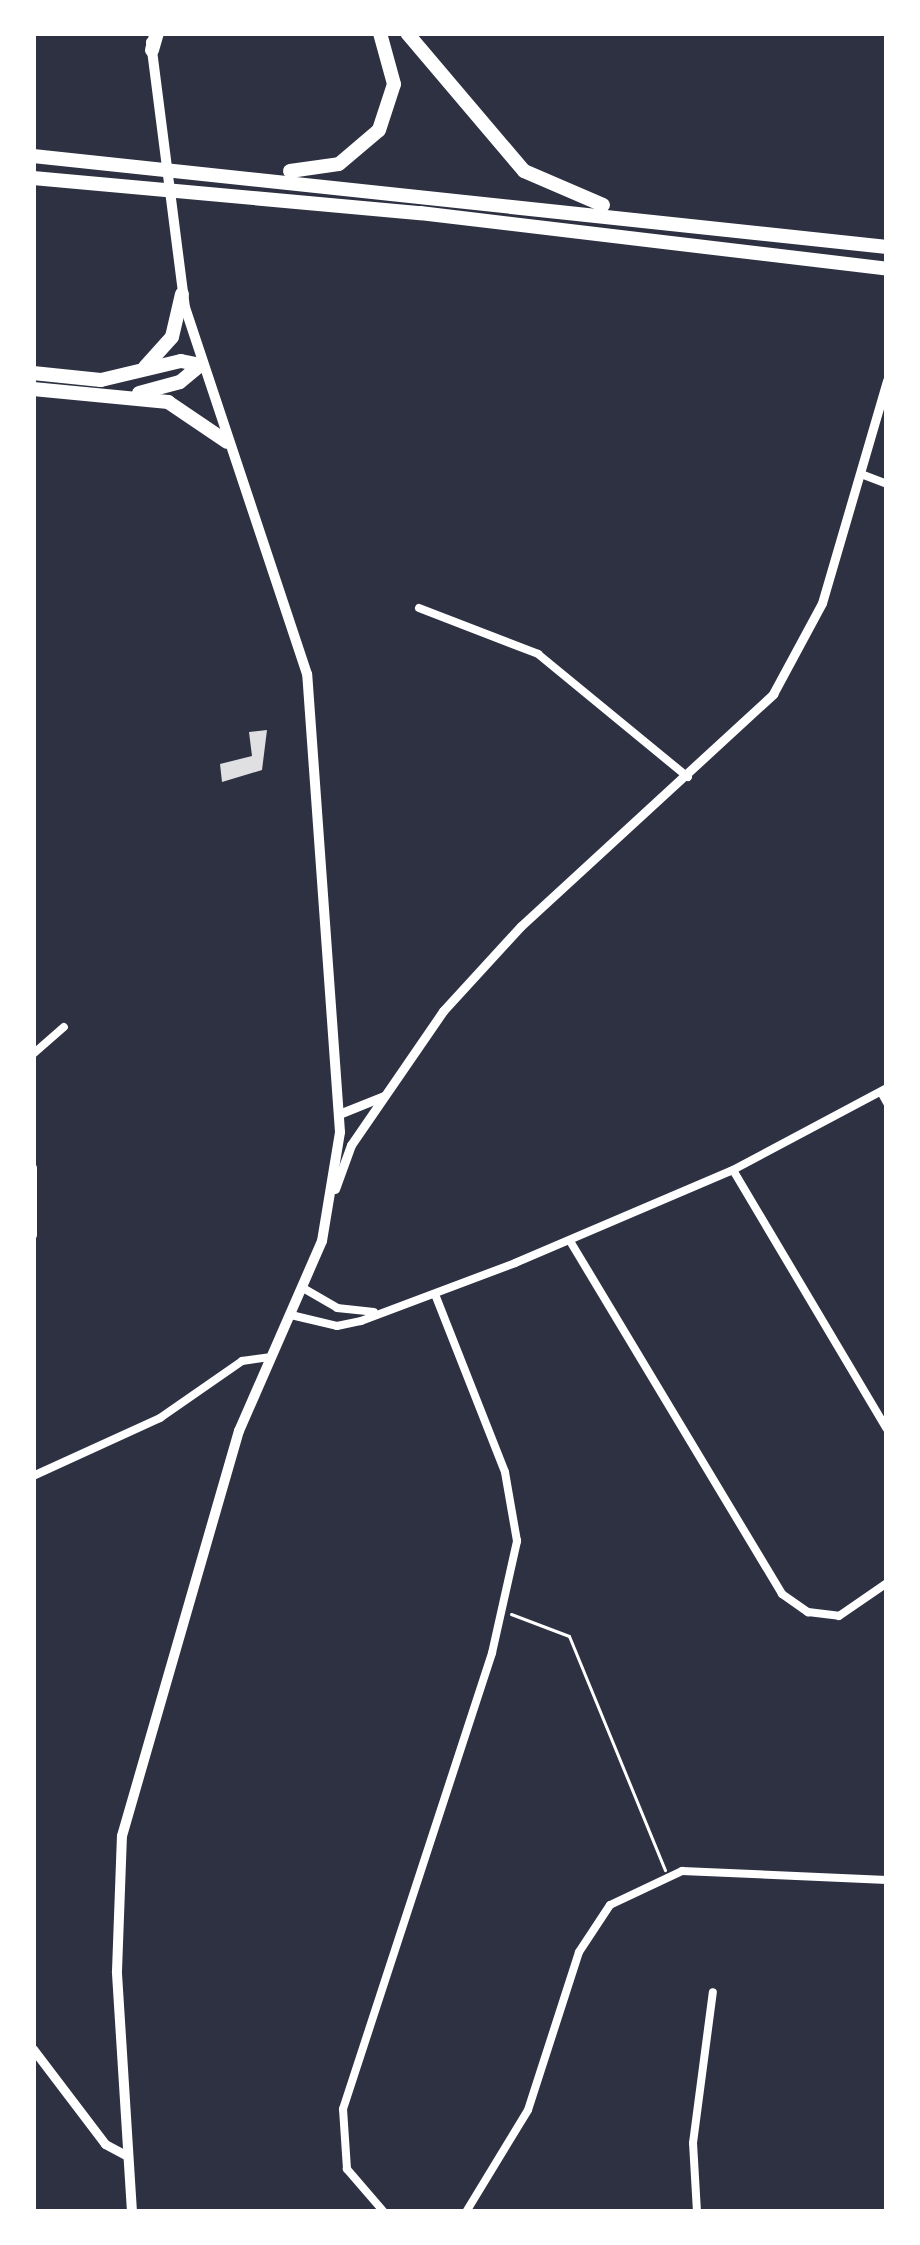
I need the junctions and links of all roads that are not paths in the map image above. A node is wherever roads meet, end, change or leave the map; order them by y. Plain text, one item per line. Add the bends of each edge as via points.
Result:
1 (154, 33) edge
2 (380, 33) edge
3 (407, 33) edge
4 (152, 50) joint
5 (33, 156) edge
6 (242, 174) junction
7 (33, 181) edge
8 (636, 216) junction
9 (887, 247) edge
10 (887, 269) edge
11 (182, 294) junction
12 (200, 365) junction
13 (33, 374) edge
14 (130, 375) junction
15 (887, 380) edge
16 (33, 389) edge
17 (104, 395) junction
18 (227, 442) junction
19 (861, 474) junction
20 (887, 484) edge
21 (419, 608) dead end
22 (689, 777) junction
23 (64, 1027) dead end
24 (33, 1054) edge
25 (884, 1090) edge
26 (384, 1096) junction
27 (887, 1103) edge
28 (339, 1114) junction
29 (364, 1129) junction
30 (340, 1132) junction
31 (33, 1168) edge
32 (733, 1170) junction
33 (335, 1189) junction
34 (33, 1235) edge
35 (570, 1241) junction
36 (304, 1288) junction
37 (435, 1294) junction
38 (394, 1310) junction
39 (291, 1315) junction
40 (270, 1357) junction
41 (887, 1430) edge
42 (33, 1476) edge
43 (887, 1583) edge
44 (887, 1880) edge
45 (712, 1992) dead end
46 (33, 2049) edge
47 (128, 2156) junction
48 (132, 2212) edge
49 (384, 2212) edge
50 (466, 2212) edge
51 (697, 2212) edge

1 - 4 highway
2 - 6 highway via 393,90 368,144 329,167
3 - 8 highway via 524,171
4 - 11 main road
5 - 6 highway
6 - 8 highway
7 - 10 highway
8 - 9 highway
11 - 12 main road
11 - 14 highway via 168,345
12 - 14 highway via 174,362
12 - 17 highway via 163,388
12 - 18 main road
13 - 14 highway
15 - 19 street
16 - 17 highway
17 - 18 highway via 180,406
18 - 28 main road via 307,674
19 - 20 street
19 - 22 street via 822,603 790,666 746,725
21 - 22 street via 538,654
22 - 26 street via 521,926 442,1011
23 - 24 street
25 - 27 street
25 - 32 street
26 - 28 street
26 - 29 street
28 - 30 main road
29 - 30 street
29 - 33 street
30 - 33 main road
31 - 34 street
32 - 35 street
32 - 41 street
33 - 36 main road
35 - 37 street
35 - 43 street via 782,1594 808,1612 839,1616
36 - 38 street via 337,1308
36 - 39 main road
37 - 38 street
37 - 49 street via 505,1472 517,1541 504,1612 343,2109 347,2169
38 - 39 street via 338,1325
39 - 40 main road
40 - 42 street via 242,1361 160,1418
40 - 47 main road via 210,1520 122,1836 117,1971
44 - 50 street via 708,1870 631,1888 589,1932 528,2110
45 - 51 street via 694,2143
46 - 47 street via 105,2144
47 - 48 main road

